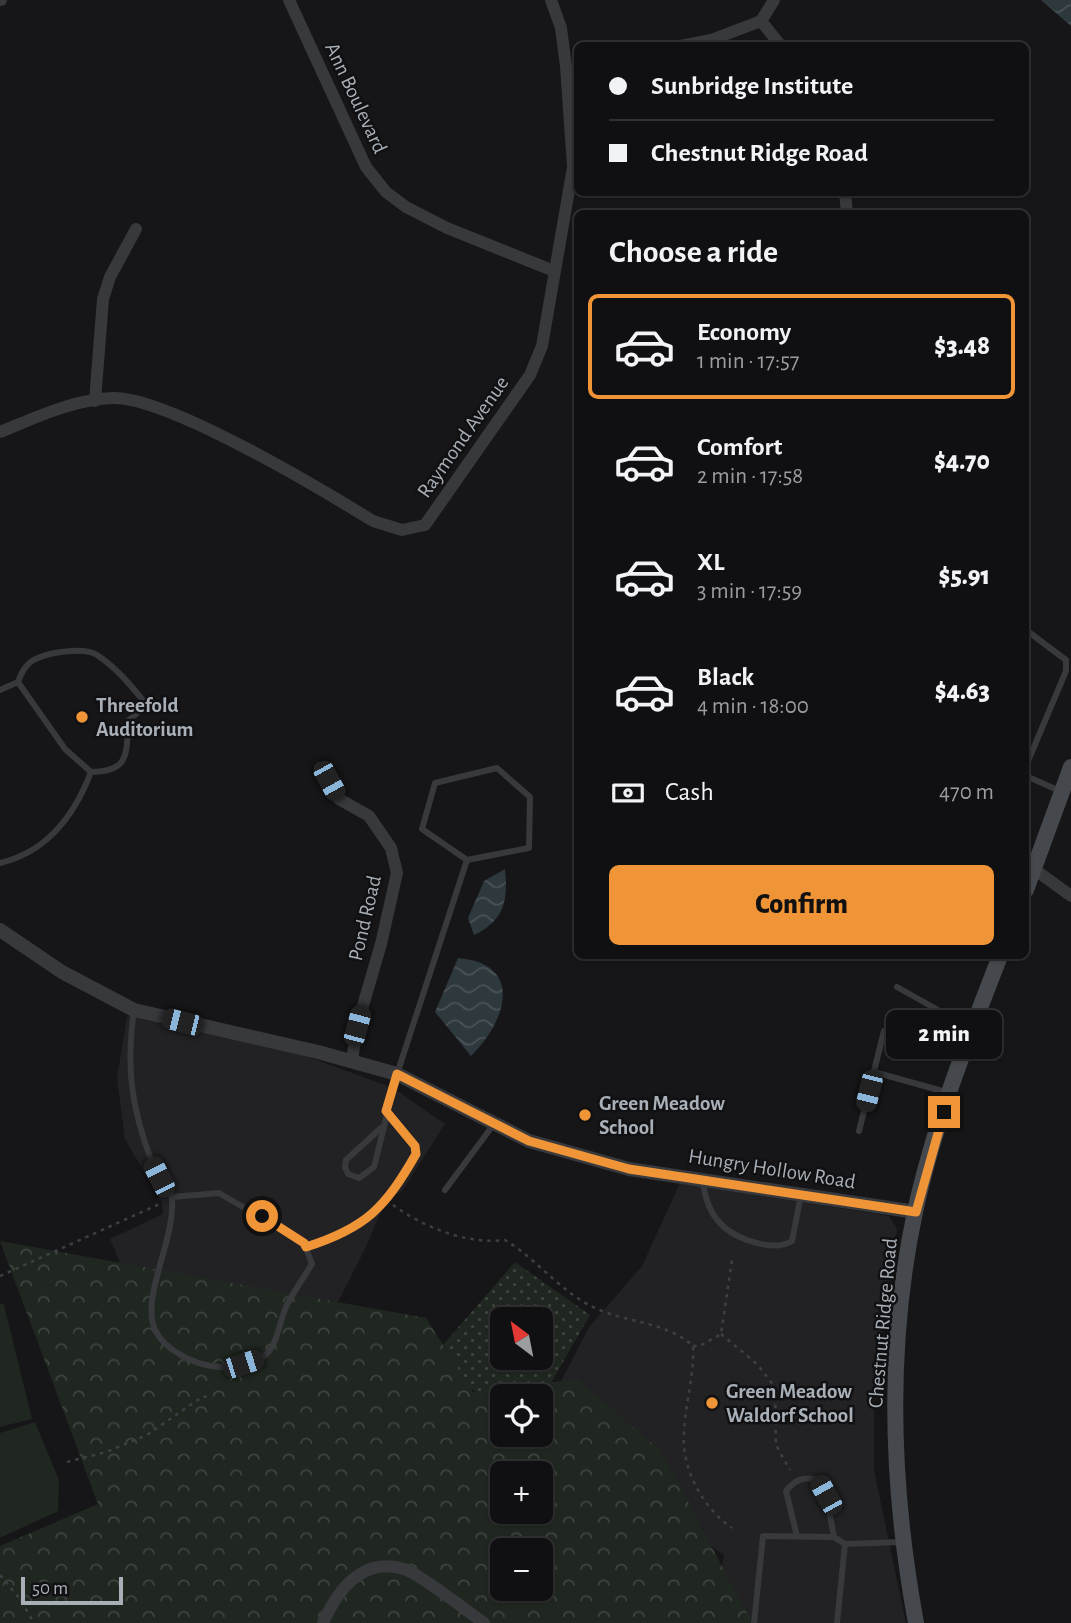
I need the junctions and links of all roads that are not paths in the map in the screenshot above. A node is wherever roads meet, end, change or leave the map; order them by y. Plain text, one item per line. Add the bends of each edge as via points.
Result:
1 (289, 0) edge
2 (551, 0) edge
3 (774, 0) edge
4 (761, 21) junction
5 (701, 42) edge
6 (778, 42) edge
7 (572, 65) edge
8 (136, 229) dead end
9 (554, 271) junction
10 (95, 401) junction
11 (0, 432) edge
12 (1029, 633) edge
13 (18, 682) junction
14 (0, 690) edge
15 (1029, 759) edge
16 (1071, 767) edge
17 (320, 768) dead end
18 (91, 772) junction
19 (1029, 777) edge
20 (1062, 792) junction
21 (467, 860) junction
22 (0, 863) edge
23 (1034, 869) junction
24 (1029, 882) edge
25 (1071, 896) edge
26 (0, 930) edge
27 (999, 959) edge
28 (897, 987) dead end
29 (134, 1010) junction
30 (884, 1031) dead end
31 (961, 1058) junction
32 (352, 1061) junction
33 (874, 1072) junction
34 (397, 1074) junction
35 (950, 1093) junction
36 (386, 1111) junction
37 (494, 1124) junction
38 (381, 1128) junction
39 (859, 1131) dead end
40 (703, 1180) junction
41 (445, 1190) dead end
42 (801, 1195) junction
43 (172, 1197) junction
44 (916, 1212) junction
45 (306, 1247) junction
46 (797, 1536) junction
47 (834, 1537) junction
48 (903, 1542) junction
49 (845, 1544) junction
50 (323, 1623) edge
51 (484, 1623) edge
52 (754, 1623) edge
53 (837, 1623) edge
54 (916, 1623) edge

1 - 9 street, Ann Boulevard via 366,167 386,192 447,228
2 - 7 street, Raymond Avenue
3 - 4 street
4 - 5 street
4 - 6 street
7 - 9 street, Raymond Avenue via 573,167
8 - 10 street via 103,299
9 - 10 street, Raymond Avenue via 542,346 530,375 425,525 402,530 373,521 204,428 155,407 114,398
10 - 11 street, Raymond Avenue
12 - 15 lane via 1066,660 1066,671
13 - 14 lane
13 - 18 lane via 65,749
13 - 18 lane via 22,669 38,658 94,653 147,705 130,720 122,764 110,771
16 - 20 main road
17 - 32 street, Pond Road via 339,799 369,816 391,848 397,873
18 - 22 lane via 82,796 55,834 26,854
19 - 20 lane
20 - 23 main road
21 - 21 lane via 422,829 435,783 497,768 530,797 529,848
21 - 34 lane
23 - 24 main road
23 - 25 street
26 - 29 street, Hungry Hollow Road via 62,972
27 - 31 main road, Chestnut Ridge Road
28 - 31 lane via 938,1010 954,1052
29 - 32 street, Hungry Hollow Road
29 - 43 lane via 128,1060 132,1098 153,1164
30 - 33 lane
31 - 35 main road, Chestnut Ridge Road
32 - 34 street, Hungry Hollow Road
33 - 35 lane
33 - 39 lane
34 - 36 lane
34 - 37 street, Hungry Hollow Road
35 - 44 main road, Chestnut Ridge Road
36 - 38 lane
36 - 45 lane via 415,1146 416,1154 386,1200 344,1234
37 - 40 street, Hungry Hollow Road via 529,1141 629,1169
37 - 41 lane
38 - 38 lane via 346,1160 348,1174 359,1178 374,1167
40 - 42 street, Hungry Hollow Road
40 - 42 lane via 707,1205 722,1227 765,1245 792,1241
42 - 44 street, Hungry Hollow Road
43 - 45 lane via 219,1193
43 - 45 lane via 173,1224 157,1279 153,1324 162,1341 202,1365 230,1368 269,1352 286,1306 312,1264
44 - 48 main road, Chestnut Ridge Road via 894,1408
46 - 47 lane
46 - 47 lane via 786,1491 793,1482 807,1477 818,1480 826,1495
46 - 52 lane via 763,1536
47 - 49 lane
48 - 49 lane
48 - 54 main road, Chestnut Ridge Road
49 - 53 lane
50 - 51 street via 335,1595 359,1573 381,1568 404,1569

